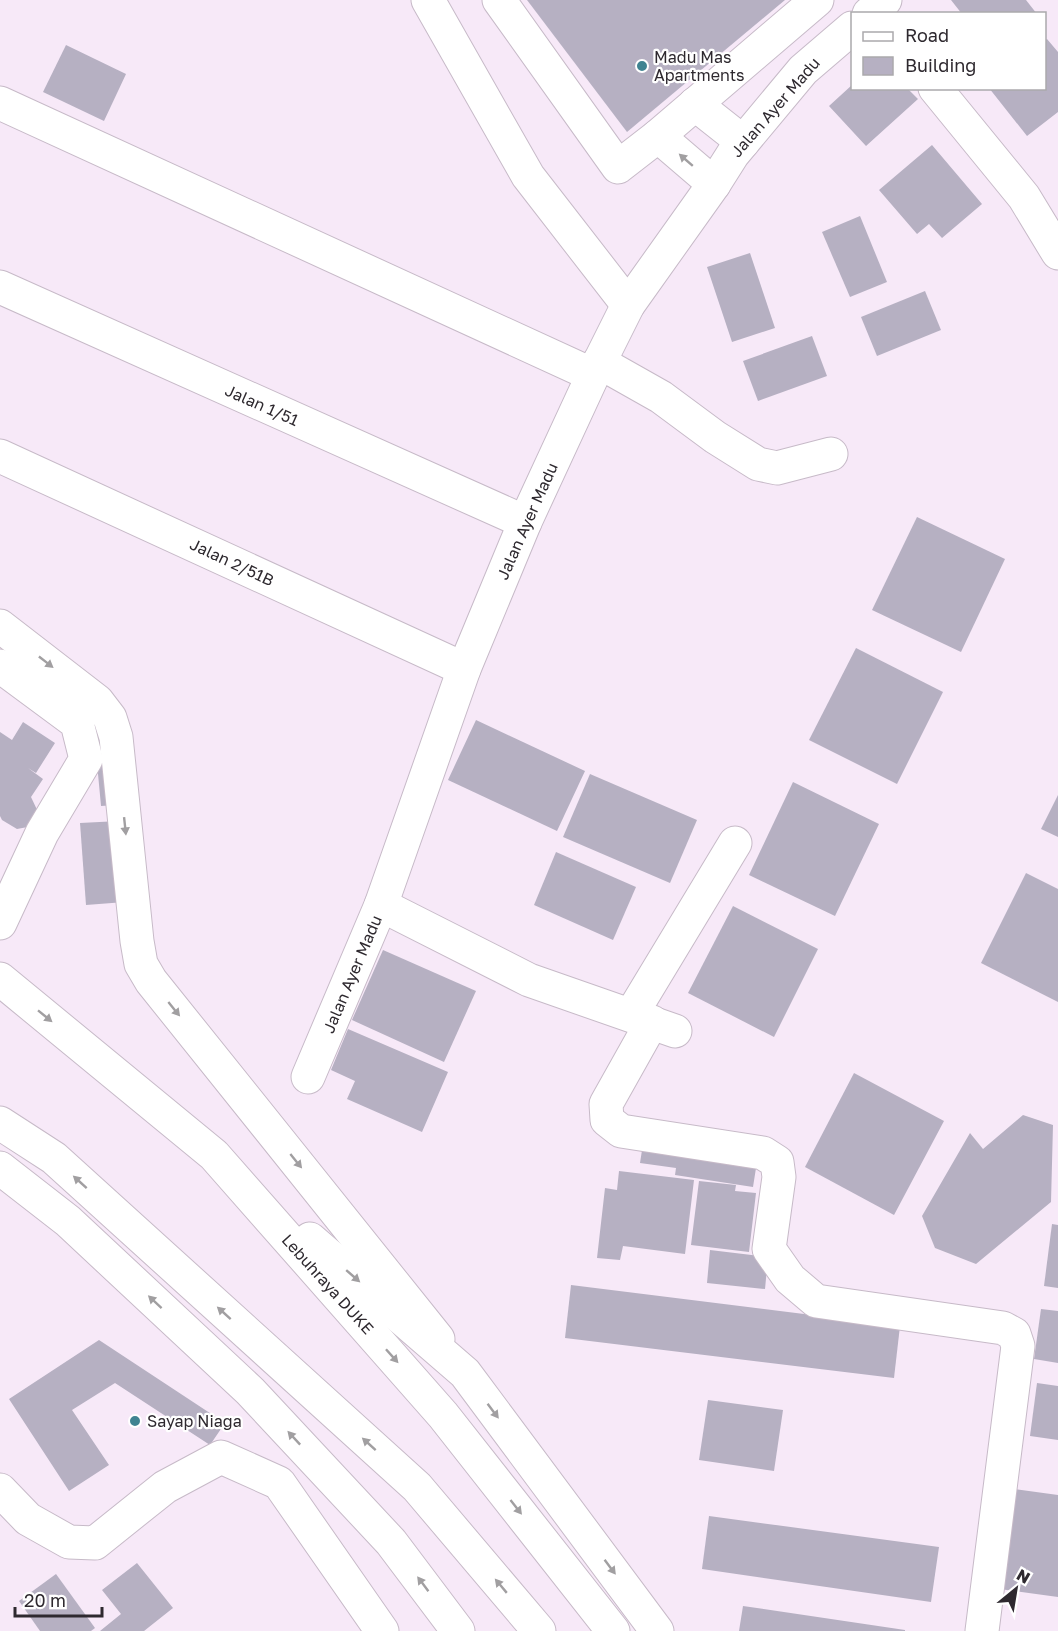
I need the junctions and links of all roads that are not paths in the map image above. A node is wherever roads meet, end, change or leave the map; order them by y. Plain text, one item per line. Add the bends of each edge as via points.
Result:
1 (428, 0) edge
2 (499, 0) edge
3 (817, 0) edge
4 (851, 29) edge
5 (936, 90) edge
6 (0, 103) edge
7 (695, 104) junction
8 (658, 136) junction
9 (742, 142) junction
10 (714, 184) junction
11 (1058, 252) edge
12 (0, 287) edge
13 (628, 305) junction
14 (596, 368) junction
15 (831, 454) dead end
16 (0, 456) edge
17 (525, 522) junction
18 (0, 626) edge
19 (0, 666) edge
20 (464, 669) junction
21 (735, 843) dead end
22 (381, 905) junction
23 (0, 923) edge
24 (0, 979) edge
25 (653, 1023) junction
26 (308, 1077) dead end
27 (0, 1123) edge
28 (214, 1155) junction
29 (0, 1168) edge
30 (465, 1373) junction
31 (0, 1490) edge
32 (382, 1631) edge
33 (458, 1631) edge
34 (539, 1631) edge
35 (613, 1631) edge
36 (657, 1631) edge
37 (982, 1631) edge

1 - 13 main road via 528,176
2 - 8 main road via 618,167
3 - 7 main road
4 - 9 main road, Jalan Ayer Madu via 803,70
5 - 11 main road via 1024,197
6 - 14 main road
7 - 8 main road
7 - 9 main road
10 -> 8 main road
9 - 10 main road, Jalan Ayer Madu
10 - 13 main road, Jalan Ayer Madu
12 - 17 main road, Jalan 1/51
13 - 14 main road, Jalan Ayer Madu
14 - 15 main road via 661,397 758,464 777,468
14 - 17 main road, Jalan Ayer Madu
16 - 20 main road, Jalan 2/51B
17 - 20 main road, Jalan Ayer Madu
18 -> 30 main road via 97,701 110,718 116,737 136,941 141,964 151,981
19 - 23 main road via 77,723 86,759 42,833
20 - 22 main road, Jalan Ayer Madu
21 - 25 main road
22 - 25 main road via 529,980
22 - 26 main road, Jalan Ayer Madu
24 -> 28 main road, Lebuhraya DUKE
25 - 37 main road via 606,1104 607,1120 621,1131 763,1153 777,1162 779,1177 769,1249 790,1279 816,1301 1003,1328 1014,1334 1018,1346
34 -> 27 main road via 417,1487 54,1158
28 -> 30 main road
28 -> 35 main road, Lebuhraya DUKE via 443,1415
33 -> 29 main road via 391,1542 250,1391 68,1221
30 -> 36 main road
31 - 32 main road via 28,1519 69,1542 94,1543 165,1487 221,1457 279,1483

